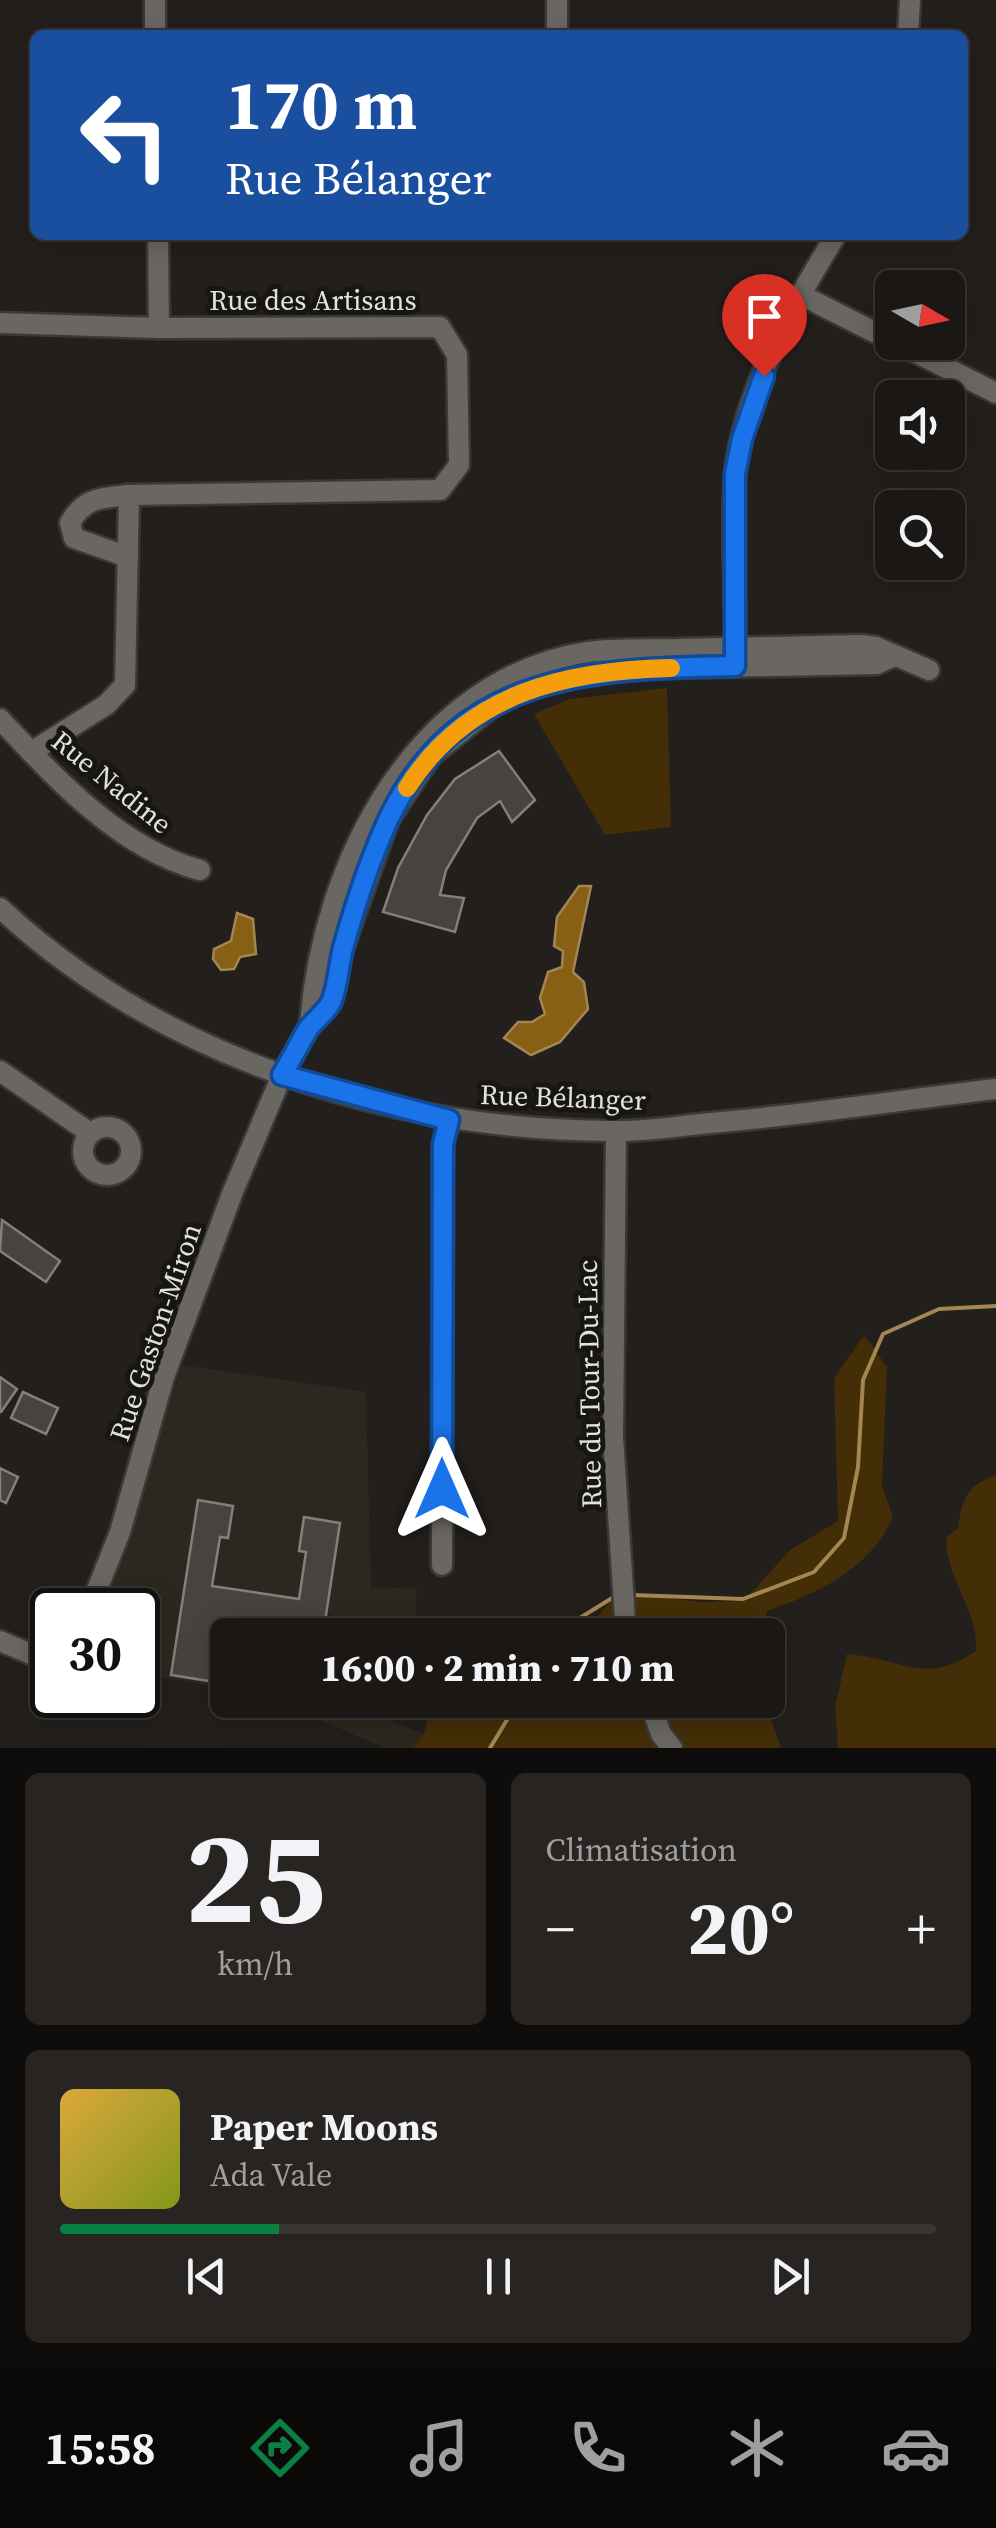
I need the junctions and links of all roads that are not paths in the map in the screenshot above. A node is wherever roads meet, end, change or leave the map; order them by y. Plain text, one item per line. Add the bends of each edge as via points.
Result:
1 (155, 0) edge
2 (557, 0) edge
3 (910, 0) edge
4 (156, 30) edge
5 (558, 30) edge
6 (908, 30) edge
7 (158, 240) edge
8 (833, 240) edge
9 (801, 296) junction
10 (0, 323) edge
11 (159, 328) junction
12 (875, 333) edge
13 (930, 360) edge
14 (996, 393) edge
15 (130, 494) junction
16 (128, 557) junction
17 (735, 657) junction
18 (929, 670) dead end
19 (0, 718) edge
20 (31, 752) junction
21 (200, 870) dead end
22 (0, 908) edge
23 (0, 1070) edge
24 (282, 1075) junction
25 (996, 1088) edge
26 (449, 1120) junction
27 (616, 1132) junction
28 (90, 1133) dead end
29 (442, 1565) dead end
30 (98, 1588) edge
31 (625, 1618) edge
32 (0, 1641) edge
33 (30, 1654) edge
34 (655, 1718) edge
35 (672, 1748) edge

1 - 4 street
2 - 5 street
3 - 6 street
7 - 11 street
8 - 9 street
9 - 12 street
9 - 17 street via 776,345 735,474
10 - 11 street, Rue des Artisans
11 - 15 street, Rue des Artisans via 440,327 458,355 460,464 440,490
13 - 14 street
15 - 16 street
15 - 16 street, Rue des Artisans via 90,500 70,523 74,538
16 - 20 street via 125,685 106,705
17 - 18 street, Rue Gaston-Miron via 861,645
17 - 24 street, Rue Gaston-Miron via 588,652 519,672 478,694 439,728 406,760 360,838 326,940 310,1025
19 - 20 street, Rue Nadine
20 - 21 street, Rue Nadine via 147,850
22 - 24 street, Rue Bélanger via 110,992
23 - 28 street
24 - 26 street, Rue Bélanger
24 - 30 street, Rue Gaston-Miron via 183,1322
25 - 27 street, Rue Bélanger
26 - 27 street, Rue Bélanger
26 - 29 street via 443,1144
27 - 31 street, Rue du Tour-Du-Lac via 613,1438
32 - 33 street
34 - 35 street

